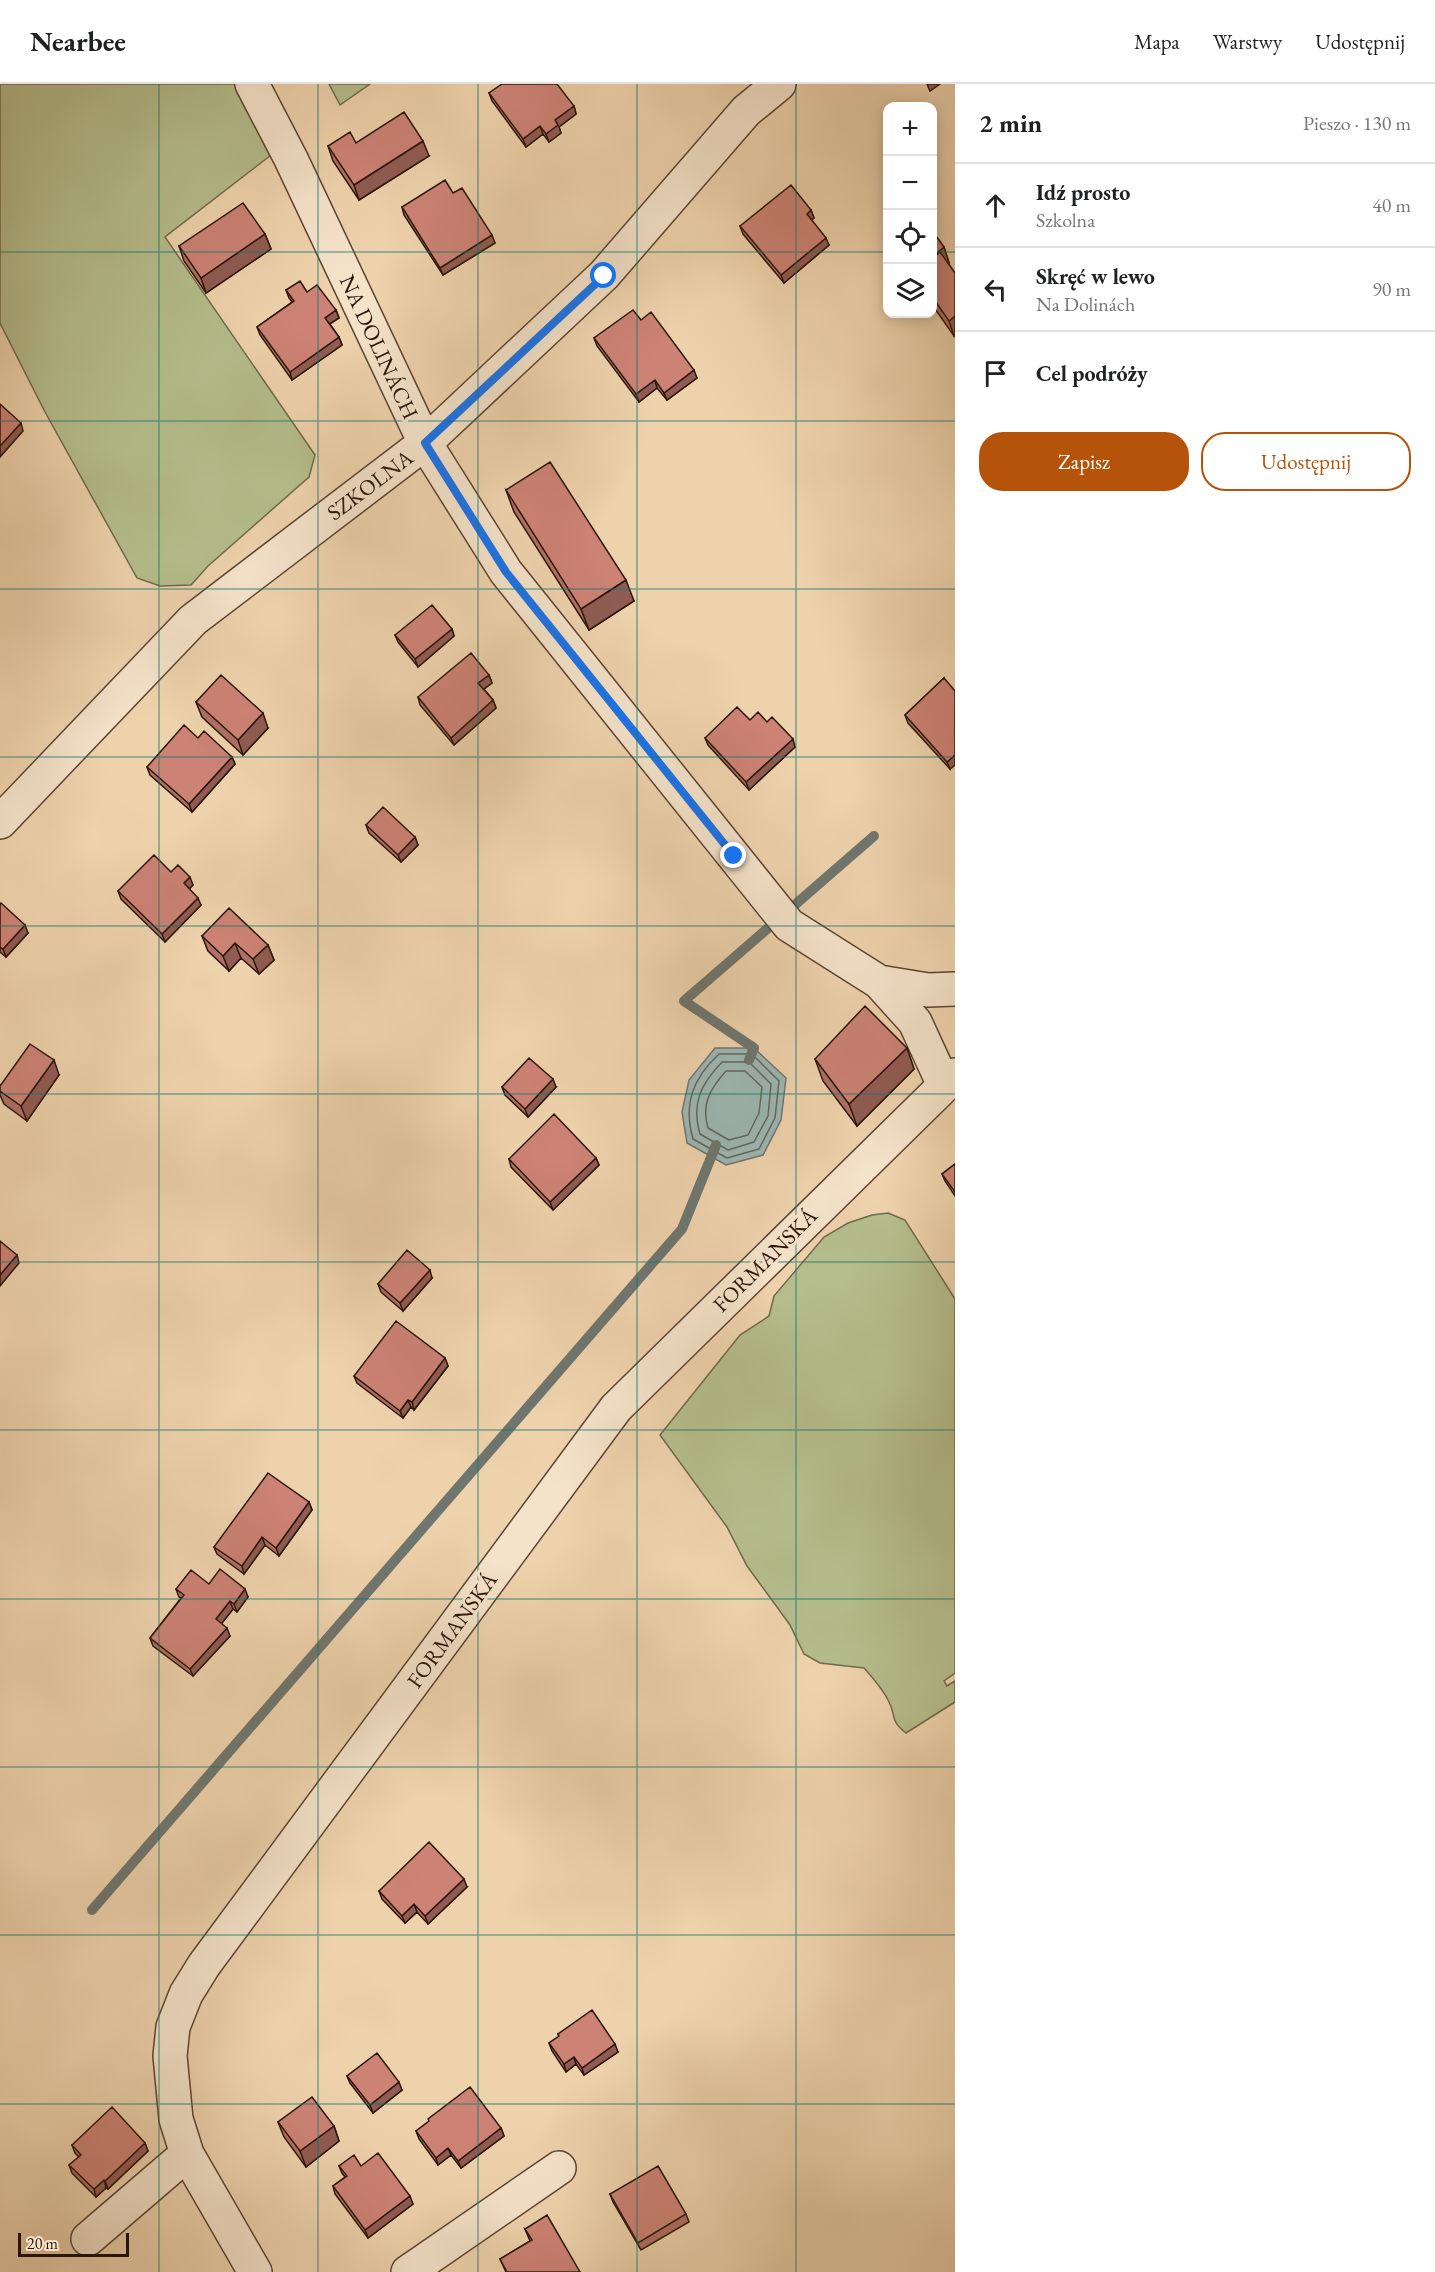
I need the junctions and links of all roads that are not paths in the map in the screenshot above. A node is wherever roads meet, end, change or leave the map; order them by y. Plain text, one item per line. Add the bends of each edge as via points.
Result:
1 (252, 84) edge
2 (779, 84) edge
3 (425, 443) junction
4 (0, 822) edge
5 (879, 982) junction
6 (955, 989) edge
7 (949, 1080) edge
8 (188, 2154) junction
9 (559, 2168) dead end
10 (88, 2239) dead end
11 (255, 2272) edge
12 (408, 2272) edge

1 - 3 street, NA DOLINÁCH
2 - 3 street, SZKOLNA via 746,111 604,276
3 - 4 street, SZKOLNA via 193,620
3 - 5 street, NA DOLINÁCH via 506,572 764,896 789,925
5 - 6 street via 928,990
5 - 7 street, NA DOLINÁCH via 915,1022
7 - 8 street, FORMANSKÁ via 616,1408 204,1965 186,1994 173,2027 170,2056 176,2119
8 - 10 street
8 - 11 street, FORMANSKÁ
9 - 12 street

